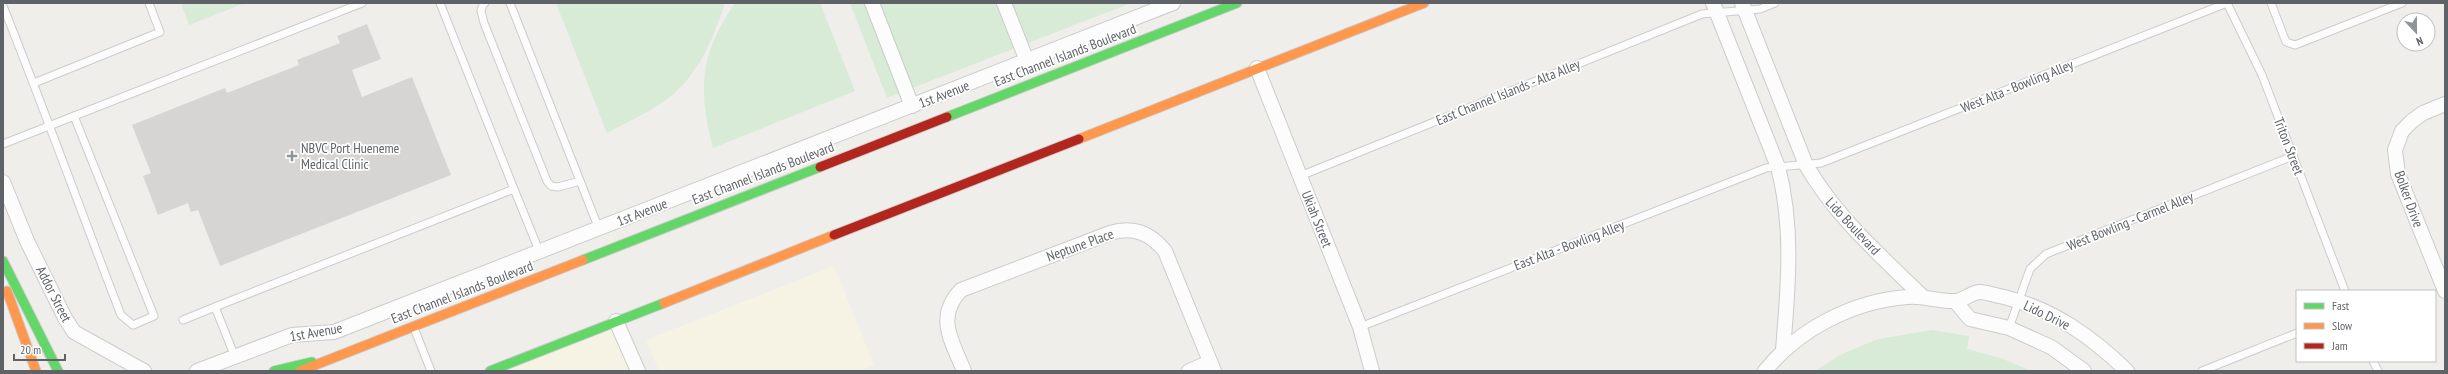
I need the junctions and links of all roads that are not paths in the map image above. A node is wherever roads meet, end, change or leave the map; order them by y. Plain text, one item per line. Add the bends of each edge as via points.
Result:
1 (149, 3) edge
2 (362, 3) edge
3 (440, 3) edge
4 (485, 3) edge
5 (510, 3) edge
6 (872, 3) edge
7 (1004, 3) edge
8 (1173, 3) edge
9 (1237, 3) edge
10 (1424, 3) edge
11 (1775, 3) edge
12 (2227, 3) edge
13 (2271, 3) edge
14 (2402, 3) edge
15 (3, 6) edge
16 (1743, 7) edge
17 (1715, 8) edge
18 (1027, 61) junction
19 (1257, 68) junction
20 (34, 83) junction
21 (2445, 104) edge
22 (912, 106) junction
23 (74, 116) junction
24 (48, 126) junction
25 (3, 144) edge
26 (2293, 156) junction
27 (1806, 165) junction
28 (1778, 167) junction
29 (1300, 176) junction
30 (580, 181) junction
31 (3, 182) edge
32 (514, 189) junction
33 (599, 229) junction
34 (540, 253) junction
35 (3, 261) edge
36 (3, 280) edge
37 (2345, 290) edge
38 (2445, 291) edge
39 (1922, 296) junction
40 (1955, 301) junction
41 (2019, 301) junction
42 (215, 308) junction
43 (183, 320) dead end
44 (616, 321) junction
45 (413, 326) junction
46 (1360, 327) junction
47 (2009, 328) junction
48 (2296, 333) edge
49 (1783, 350) junction
50 (235, 357) junction
51 (335, 357) junction
52 (2374, 362) edge
53 (1212, 367) edge
54 (36, 371) edge
55 (58, 371) edge
56 (144, 371) edge
57 (197, 371) edge
58 (274, 371) edge
59 (300, 371) edge
60 (431, 371) edge
61 (490, 371) edge
62 (638, 371) edge
63 (964, 371) edge
64 (1189, 371) edge
65 (1372, 371) edge
66 (1765, 371) edge
67 (2084, 371) edge
68 (2127, 371) edge
69 (2202, 371) edge
70 (2378, 371) edge

1 - 20 lane via 160,32
2 - 23 lane
3 - 32 lane
4 - 30 lane via 482,4 481,11 484,22 538,160 551,186 558,187
5 - 30 lane
6 - 22 street
7 - 18 street
8 - 18 street, 1st Avenue
9 - 45 main road, East Channel Islands Boulevard
10 - 19 main road
11 - 16 lane, East Channel Islands - Alta Alley via 1760,9
12 - 26 lane, Triton Street via 2262,75
12 - 27 lane, West Alta - Bowling Alley via 1821,163
13 - 14 lane via 2286,42 2295,45
15 - 20 lane
16 - 17 lane, East Channel Islands - Alta Alley
16 - 27 street, Lido Boulevard
17 - 28 street
17 - 29 lane, East Channel Islands - Alta Alley
18 - 22 street, 1st Avenue
19 - 29 street, Ukiah Street
19 - 44 main road
20 - 24 lane
21 - 38 street, Bolker Drive via 2412,120 2402,130 2395,150 2398,174
22 - 33 street, 1st Avenue
23 - 24 lane
23 - 24 lane via 154,316 132,326 121,315
24 - 25 lane
26 - 37 lane, Triton Street
26 - 41 lane, West Bowling - Carmel Alley via 2046,254 2030,269
27 - 28 lane, West Alta - Bowling Alley
27 - 39 street, Lido Boulevard via 1820,189 1845,221
28 - 46 lane, East Alta - Bowling Alley via 1766,168
28 - 49 street via 1787,207 1789,231
29 - 46 street, Ukiah Street
30 - 33 lane
31 - 56 street, Addor Street via 27,241 74,332
32 - 34 lane
32 - 42 lane
33 - 34 street, 1st Avenue
34 - 50 street, 1st Avenue via 334,332 292,335
35 - 55 main road
36 - 54 main road
39 - 40 street, Lido Drive
39 - 49 street via 1893,298 1850,311 1816,327
40 - 41 street, Lido Drive via 1980,292
40 - 47 street, Lido Drive via 1970,319
41 - 47 lane, West Bowling - Carmel Alley
41 - 68 street, Lido Drive via 2039,308 2071,325 2100,346
42 - 43 lane
42 - 50 lane
44 - 61 main road
44 - 62 street
45 - 51 main road, East Channel Islands Boulevard
45 - 60 lane
46 - 65 street, Ukiah Street
47 - 67 street, Lido Drive via 2051,347
48 - 69 lane
49 - 66 street
50 - 57 street, 1st Avenue
51 - 58 main road
51 - 59 main road, East Channel Islands Boulevard
52 - 70 lane
53 - 63 street, Neptune Place via 1165,251 1157,241 1146,234 1126,230 1110,233 961,290 948,307 946,318
53 - 64 street, Neptune Place

